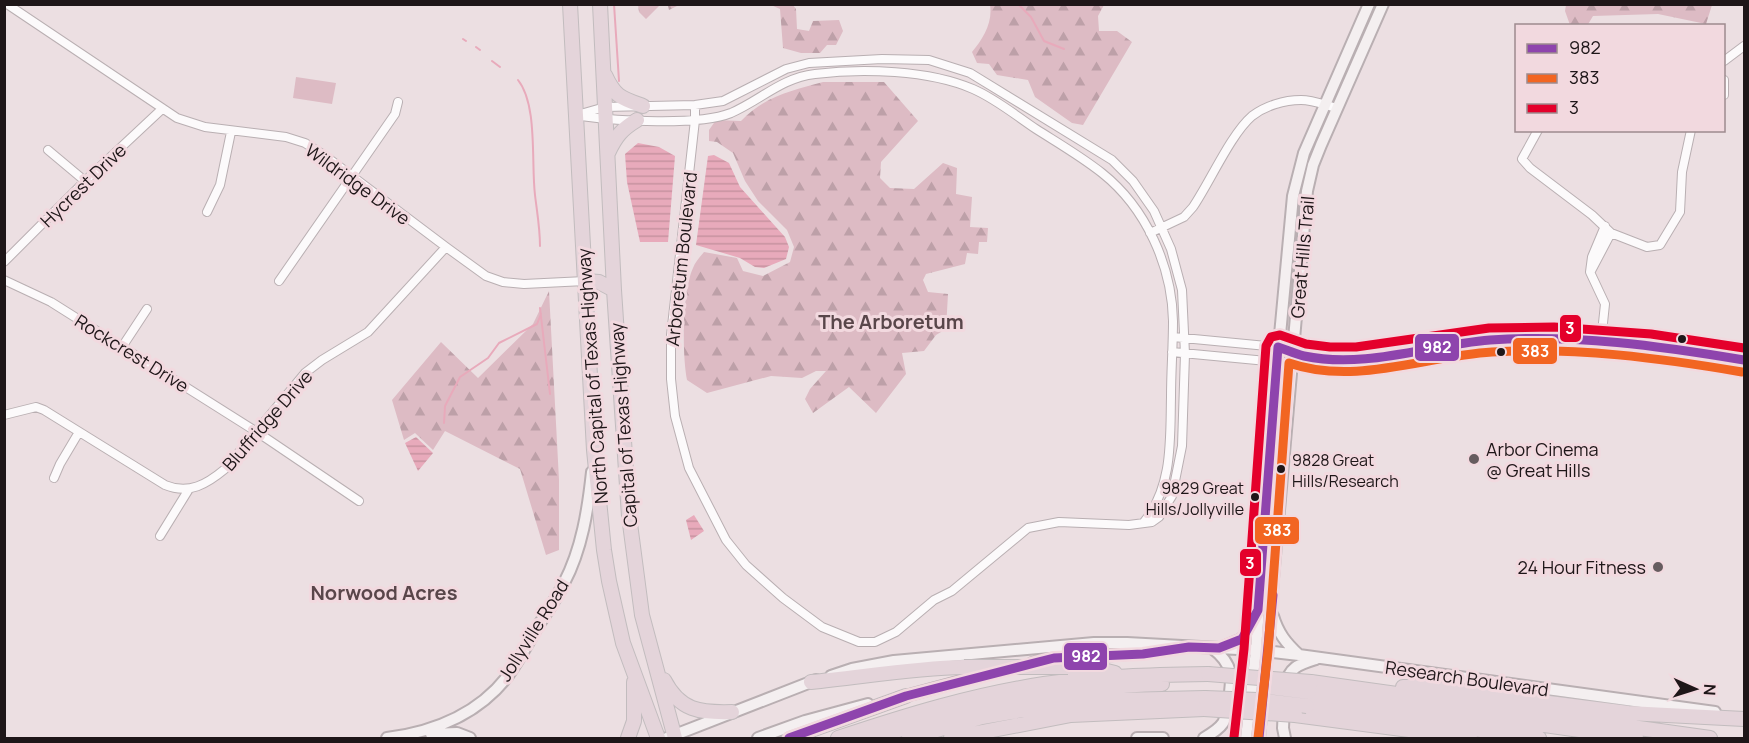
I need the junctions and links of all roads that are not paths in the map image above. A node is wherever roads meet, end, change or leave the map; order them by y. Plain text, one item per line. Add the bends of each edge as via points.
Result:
1 (7, 4) edge
2 (570, 4) edge
3 (600, 4) edge
4 (1369, 4) edge
5 (1383, 4) edge
6 (1744, 46) edge
7 (1725, 60) edge
8 (603, 70) junction
9 (398, 102) dead end
10 (694, 105) junction
11 (643, 106) junction
12 (1332, 107) junction
13 (162, 109) junction
14 (605, 113) junction
15 (577, 115) junction
16 (637, 120) junction
17 (695, 120) junction
18 (231, 132) junction
19 (1537, 132) edge
20 (1691, 132) edge
21 (48, 150) dead end
22 (607, 154) junction
23 (353, 176) junction
24 (85, 181) junction
25 (207, 212) dead end
26 (1605, 226) junction
27 (1163, 228) junction
28 (1611, 233) junction
29 (1150, 234) junction
30 (446, 248) junction
31 (4, 262) edge
32 (1590, 272) junction
33 (4, 280) edge
34 (279, 281) dead end
35 (585, 281) junction
36 (614, 290) junction
37 (147, 309) dead end
38 (1173, 337) junction
39 (1185, 339) junction
40 (1601, 342) junction
41 (122, 347) junction
42 (1278, 348) junction
43 (1172, 352) junction
44 (1185, 354) junction
45 (1294, 354) junction
46 (1744, 360) edge
47 (1278, 362) junction
48 (4, 415) edge
49 (79, 432) junction
50 (257, 432) junction
51 (594, 450) junction
52 (54, 478) dead end
53 (189, 489) junction
54 (359, 501) dead end
55 (1144, 522) junction
56 (160, 536) dead end
57 (1258, 610) junction
58 (1271, 610) junction
59 (1189, 647) junction
60 (1215, 648) junction
61 (1256, 650) junction
62 (1268, 652) junction
63 (1299, 655) junction
64 (1319, 658) junction
65 (654, 662) junction
66 (634, 674) junction
67 (1126, 676) junction
68 (1207, 678) junction
69 (810, 682) junction
70 (1352, 686) junction
71 (1310, 687) junction
72 (906, 696) junction
73 (1204, 703) junction
74 (1307, 711) junction
75 (732, 712) junction
76 (458, 717) junction
77 (1744, 718) edge
78 (1378, 727) junction
79 (998, 728) junction
80 (419, 733) junction
81 (387, 738) edge
82 (472, 738) edge
83 (628, 738) edge
84 (658, 738) edge
85 (672, 738) edge
86 (758, 738) edge
87 (789, 738) edge
88 (838, 738) edge
89 (869, 738) edge
90 (909, 738) edge
91 (951, 738) edge
92 (975, 738) edge
93 (1137, 738) edge
94 (1163, 738) edge
95 (1204, 738) edge
96 (1246, 738) edge
97 (1259, 738) edge
98 (1285, 738) edge
99 (1404, 738) edge
100 (1470, 738) edge
101 (1539, 738) edge
102 (1636, 738) edge
103 (1710, 738) edge

1 - 13 street, Wildridge Drive
2 - 15 highway, North Capital of Texas Highway
3 - 8 highway
4 - 12 street, Great Hills Trail
5 - 12 street, Great Hills Trail
6 - 7 street
8 - 11 highway via 617,95
8 - 14 highway
9 - 23 street via 395,114
10 - 11 street, Arboretum Boulevard
10 - 17 street, Arboretum Boulevard
10 - 27 street, Arboretum Boulevard via 723,101 786,69 809,63 929,60 970,73 1112,160 1144,195
11 - 14 street, Arboretum Boulevard
12 - 27 street via 1313,101 1284,102 1253,116 1193,207 1184,217
12 - 42 street, Great Hills Trail via 1304,153 1293,196
12 - 45 street, Great Hills Trail via 1307,191
13 - 18 street, Wildridge Drive via 191,123
13 - 24 street, Hycrest Drive
14 - 15 street, Arboretum Boulevard
14 - 15 street, Arboretum Boulevard
14 - 16 street, Arboretum Boulevard
14 - 22 highway, Capital of Texas Highway
15 - 35 highway, North Capital of Texas Highway
16 - 17 street, Arboretum Boulevard
16 - 22 highway via 617,134
17 - 29 street, Arboretum Boulevard via 730,113 793,78 815,74 879,73 944,80 972,88 1000,104 1103,174 1137,210
17 - 55 street, Arboretum Boulevard via 671,336 675,416 689,468 726,540 746,565 822,627 859,642 875,642 896,632 934,600 952,591 1028,528 1059,522
18 - 23 street, Wildridge Drive via 272,135 304,144
18 - 25 street via 220,185
19 - 26 street via 1522,159
20 - 28 street via 1682,172 1680,212 1660,246 1647,247
21 - 24 street
22 - 36 highway, Capital of Texas Highway
23 - 30 street, Wildridge Drive
23 - 34 street
24 - 31 street, Hycrest Drive
26 - 28 street
26 - 32 street
27 - 29 street
27 - 39 street, Arboretum Boulevard via 1182,290
28 - 32 street
29 - 38 street, Arboretum Boulevard via 1168,281
30 - 35 street, Wildridge Drive via 486,276 503,282
30 - 50 street, Bluffridge Drive via 368,332 304,374
32 - 40 street via 1605,304
33 - 41 street, Rockcrest Drive via 51,302
35 - 36 highway via 599,282
35 - 51 highway, North Capital of Texas Highway
36 - 65 highway, Capital of Texas Highway via 628,516 642,615
37 - 41 street
38 - 39 street
38 - 43 street, Arboretum Boulevard
39 - 42 street
39 - 44 street, Arboretum Boulevard
40 - 45 street via 1492,340 1354,360
40 - 46 street
41 - 50 street, Rockcrest Drive
42 - 45 street
42 - 47 street, Great Hills Trail
43 - 44 street
43 - 55 street, Arboretum Boulevard via 1169,458 1157,502
44 - 47 street
44 - 55 street, Arboretum Boulevard via 1179,471 1167,507 1152,522
45 - 47 street
45 - 58 street, Great Hills Trail
47 - 57 street, Great Hills Trail
48 - 49 street via 36,407
49 - 52 street
49 - 53 street via 165,485
50 - 53 street, Bluffridge Drive via 225,469
50 - 54 street, Rockcrest Drive
51 - 66 highway, North Capital of Texas Highway via 609,581
51 - 76 street, Jollyville Road via 585,517 565,582 506,678 488,697
53 - 56 street
57 - 60 street via 1242,639
57 - 61 street, Great Hills Trail
58 - 62 street, Great Hills Trail
58 - 63 street via 1277,630
59 - 60 street, Research Boulevard
59 - 69 street, Research Boulevard via 1111,642 1040,646 894,660
59 - 72 street, Research Boulevard via 1143,654 1054,658
60 - 61 street, Research Boulevard
60 - 95 street via 1228,664 1230,685 1224,721
61 - 62 street, Research Boulevard
61 - 96 street, Great Hills Trail
62 - 63 street, Research Boulevard
62 - 97 street, Great Hills Trail
63 - 64 street, Research Boulevard
64 - 77 street, Research Boulevard
64 - 98 street via 1296,665 1287,680 1282,728
65 - 75 highway via 669,689 685,705 711,712
65 - 85 highway, Capital of Texas Highway
66 - 83 highway via 634,721
66 - 84 highway, North Capital of Texas Highway
67 - 68 highway
67 - 69 highway, bridge via 1091,667 964,667
67 - 88 highway via 1045,684 975,697 911,713
68 - 71 highway, bridge
68 - 89 highway via 1063,692 968,711
69 - 75 street, Research Boulevard
70 - 71 highway
70 - 77 highway via 1422,687 1628,713
70 - 103 highway
71 - 102 highway
72 - 86 street, Research Boulevard via 805,721
72 - 87 highway
73 - 74 highway, bridge
73 - 79 highway via 1071,715
73 - 90 highway via 1077,701 982,717
74 - 78 highway
74 - 101 highway
75 - 85 street, Research Boulevard
76 - 80 street, Jollyville Road
76 - 82 street
78 - 99 highway
78 - 100 highway
79 - 91 highway
79 - 92 highway
80 - 81 street, Jollyville Road
80 - 82 street via 457,733
93 - 94 street

